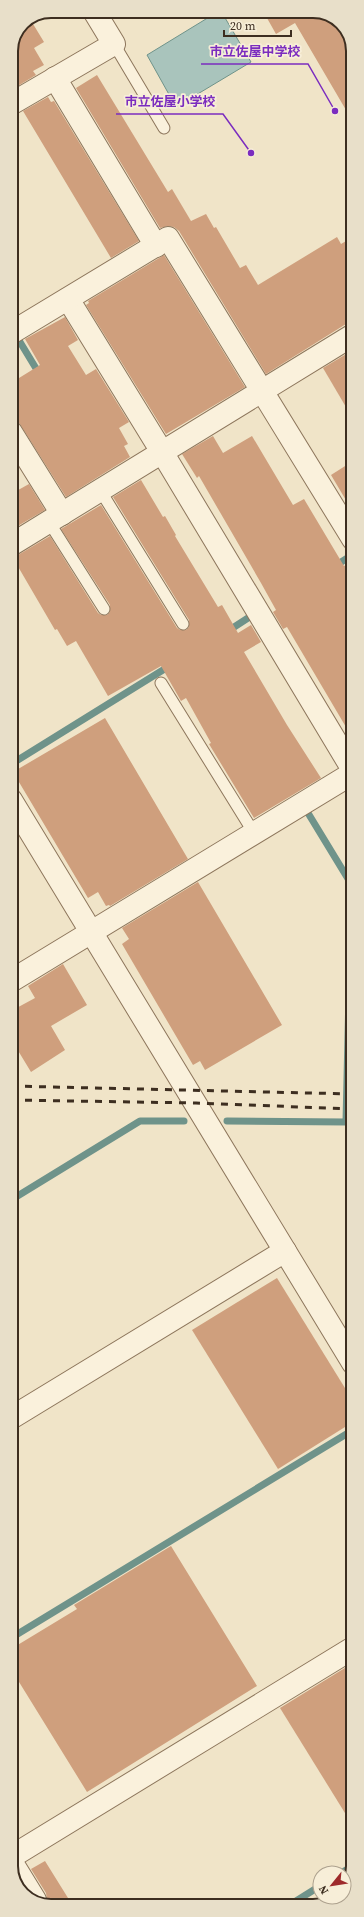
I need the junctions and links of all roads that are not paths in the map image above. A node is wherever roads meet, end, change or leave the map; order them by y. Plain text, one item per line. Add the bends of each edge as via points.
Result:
1 (98, 18) edge
2 (114, 44) junction
3 (55, 78) junction
4 (18, 100) edge
5 (164, 128) dead end
6 (156, 246) junction
7 (68, 299) junction
8 (18, 329) edge
9 (346, 339) edge
10 (262, 391) junction
11 (18, 445) edge
12 (162, 452) junction
13 (100, 490) junction
14 (56, 518) junction
15 (346, 528) edge
16 (18, 541) edge
17 (104, 609) dead end
18 (183, 624) dead end
19 (161, 683) dead end
20 (346, 759) edge
21 (346, 775) edge
22 (18, 811) edge
23 (254, 833) junction
24 (92, 933) junction
25 (18, 977) edge
26 (285, 1251) junction
27 (346, 1351) edge
28 (18, 1414) edge
29 (346, 1652) edge
30 (18, 1853) edge
31 (19, 1874) edge
32 (28, 1889) edge

1 - 2 street
2 - 3 street
2 - 5 lane
3 - 4 street
3 - 6 street
6 - 7 street
6 - 10 street via 168,238
7 - 8 street
7 - 12 street
9 - 10 street
10 - 12 street
10 - 15 street
11 - 14 street
12 - 13 street
12 - 20 street
13 - 14 street
13 - 18 lane
14 - 16 street
14 - 17 lane
19 - 23 lane
21 - 23 street
22 - 24 street
23 - 24 street
24 - 25 street
24 - 26 street
26 - 27 street
26 - 28 street
29 - 30 street
31 - 32 street

